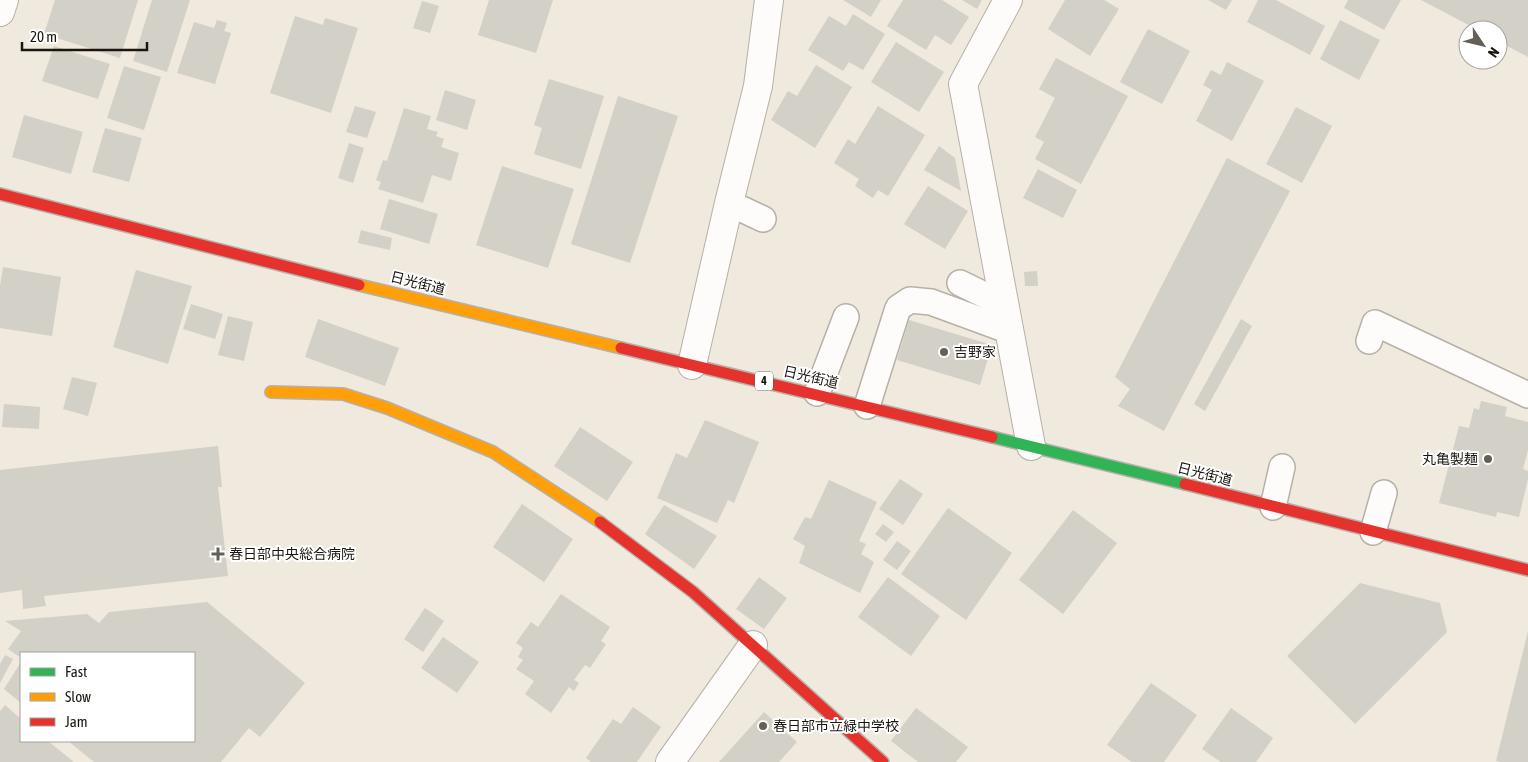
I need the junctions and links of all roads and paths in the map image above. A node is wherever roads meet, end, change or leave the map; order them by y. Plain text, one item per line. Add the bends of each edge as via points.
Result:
1 (4, 0) edge
2 (769, 0) edge
3 (1008, 0) edge
4 (0, 12) edge
5 (0, 194) edge
6 (729, 203) junction
7 (763, 219) dead end
8 (960, 283) dead end
9 (1005, 305) junction
10 (846, 317) dead end
11 (1010, 331) junction
12 (1369, 341) dead end
13 (692, 365) junction
14 (272, 392) dead end
15 (817, 393) junction
16 (1528, 395) edge
17 (867, 406) junction
18 (1031, 446) junction
19 (1282, 467) dead end
20 (1384, 493) dead end
21 (1273, 507) junction
22 (1373, 532) junction
23 (1528, 570) edge
24 (753, 646) junction
25 (670, 762) edge
26 (883, 762) edge

1 - 4 street
2 - 6 street via 758,86
3 - 9 street via 963,84
5 - 13 main road, 日光街道 / 4
6 - 7 lane
6 - 13 street
8 - 9 lane
9 - 11 street
10 - 15 lane
11 - 17 lane via 931,302 910,300 898,308
11 - 18 street
12 - 16 lane via 1375,322
13 - 15 main road, 日光街道 / 4
14 - 24 main road via 343,394 387,408 493,452 602,522 693,592
15 - 17 main road, 日光街道 / 4
17 - 18 main road, 日光街道 / 4
18 - 21 main road, 日光街道 / 4
19 - 21 lane
20 - 22 lane
21 - 22 main road, 日光街道 / 4
22 - 23 main road, 日光街道 / 4
24 - 25 street
24 - 26 main road

